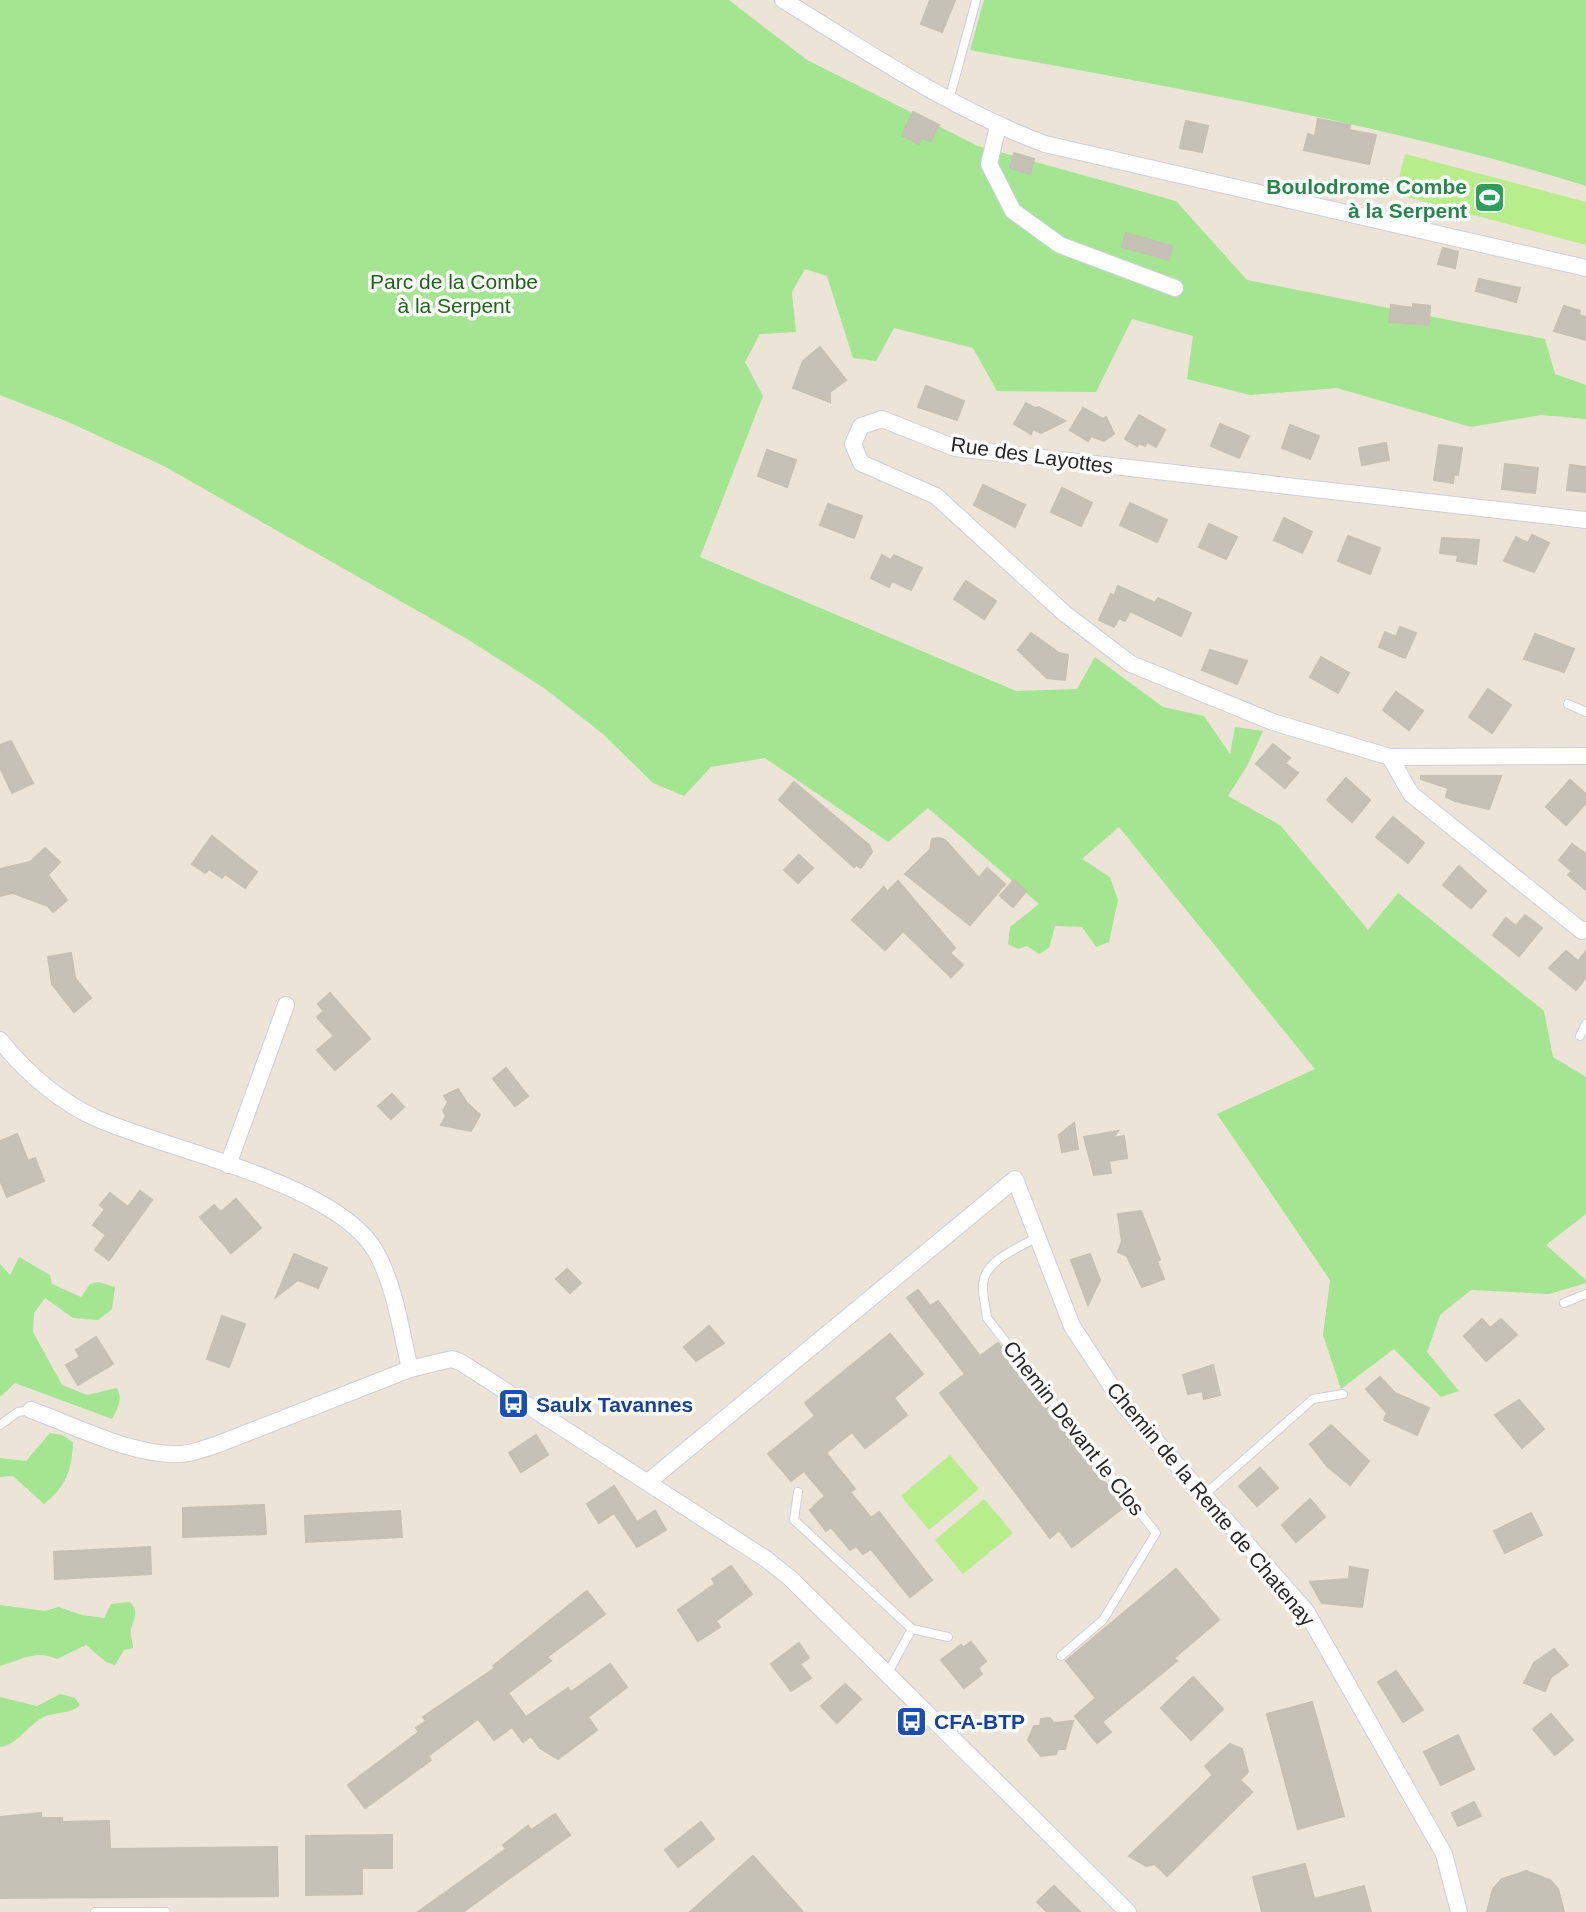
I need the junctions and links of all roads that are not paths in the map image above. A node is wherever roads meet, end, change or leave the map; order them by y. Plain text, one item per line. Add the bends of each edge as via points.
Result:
1 (783, 0) edge
2 (976, 1) edge
3 (949, 100) junction
4 (998, 126) junction
5 (1586, 268) edge
6 (1175, 288) dead end
7 (1586, 520) edge
8 (1568, 704) dead end
9 (1586, 712) edge
10 (1586, 756) edge
11 (1390, 757) junction
12 (1586, 930) edge
13 (286, 1005) dead end
14 (1586, 1024) edge
15 (1580, 1036) dead end
16 (0, 1040) edge
17 (228, 1165) junction
18 (1037, 1237) junction
19 (1586, 1294) edge
20 (1564, 1303) dead end
21 (410, 1368) junction
22 (1343, 1394) dead end
23 (31, 1410) joint
24 (0, 1425) edge
25 (648, 1482) junction
26 (797, 1492) dead end
27 (1204, 1495) junction
28 (912, 1629) junction
29 (948, 1637) dead end
30 (1061, 1656) dead end
31 (887, 1674) junction
32 (95, 1912) edge
33 (166, 1912) edge
34 (1128, 1912) edge
35 (1459, 1912) edge

1 - 3 street
2 - 3 lane
3 - 4 street
4 - 5 street via 1045,144
4 - 6 street via 989,164 1013,211 1060,246
7 - 11 street, Rue des Layottes via 955,448 882,419 861,426 853,444 861,463 936,496 1064,612 1132,664 1273,722
8 - 9 lane
10 - 11 street, Rue des Layottes
11 - 12 street via 1411,793
13 - 17 street
14 - 15 lane
16 - 17 street via 41,1082 97,1119
17 - 21 street via 318,1200 355,1225 386,1272
18 - 25 street, Chemin de la Rente de Chatenay via 1015,1179
18 - 27 street, Chemin de la Rente de Chatenay via 1072,1326 1123,1404
18 - 30 lane, Chemin Devant le Clos via 991,1266 982,1282 987,1318 1156,1533 1102,1620
19 - 20 lane
21 - 23 street via 184,1454 134,1448
21 - 25 street via 452,1359 463,1363
22 - 27 lane via 1313,1399
23 - 24 lane via 18,1412
25 - 31 street via 790,1578
26 - 28 lane via 794,1520
27 - 35 street, Chemin de la Rente de Chatenay via 1306,1611 1444,1854
28 - 29 lane
28 - 31 lane
31 - 34 street
32 - 33 lane

